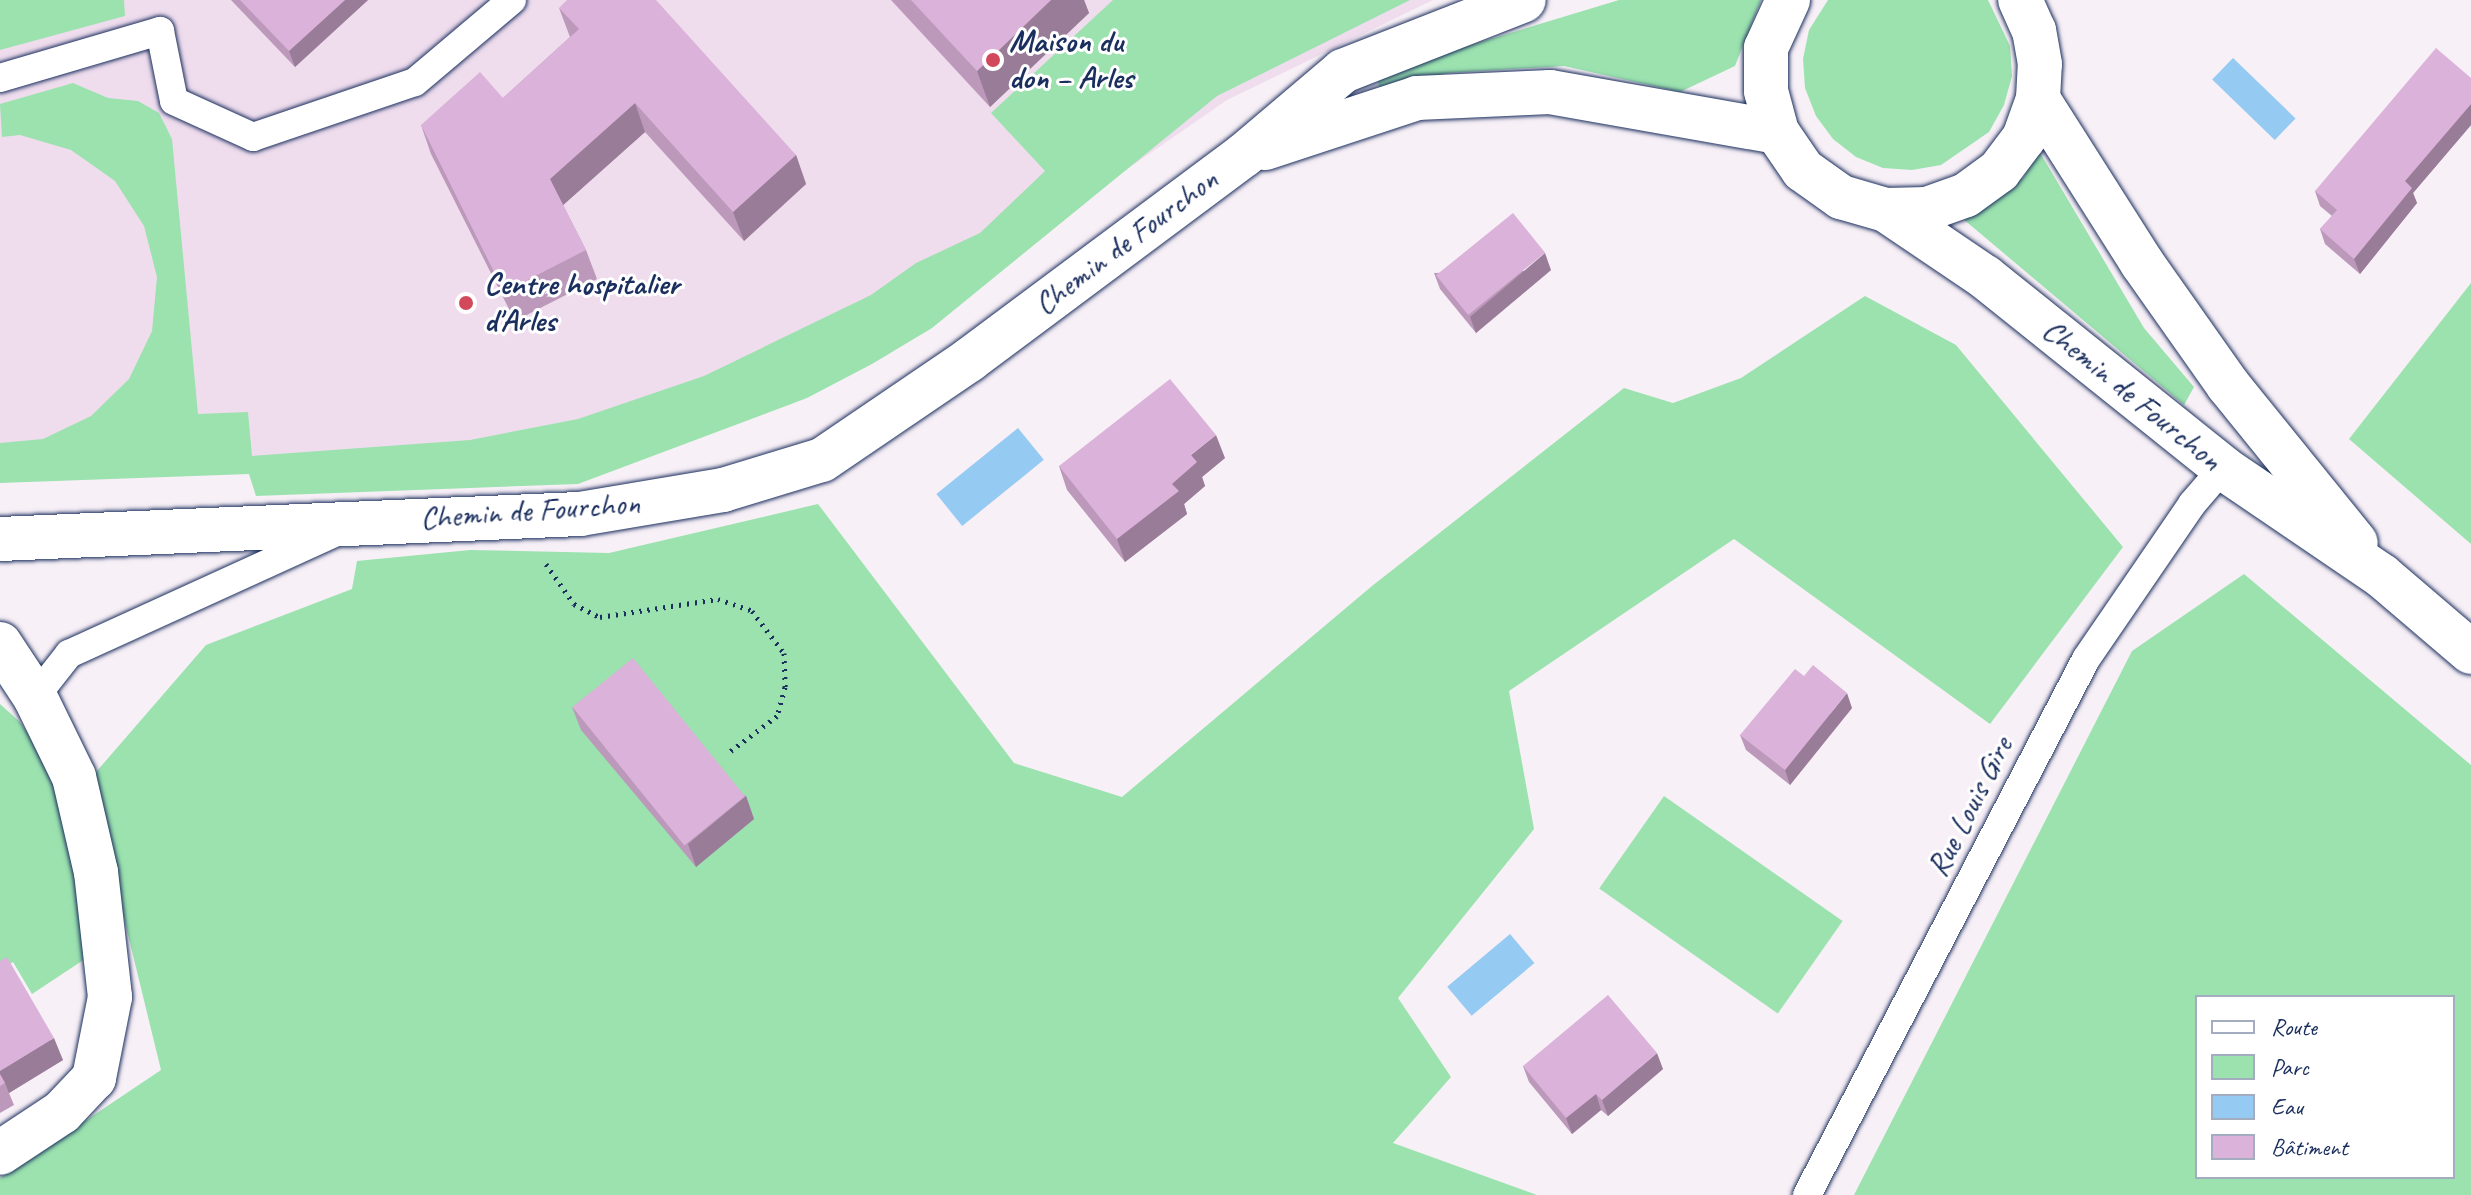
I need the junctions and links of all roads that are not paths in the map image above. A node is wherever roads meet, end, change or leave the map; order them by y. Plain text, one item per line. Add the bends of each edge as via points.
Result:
1 (512, 0) edge
2 (1524, 0) edge
3 (1788, 0) edge
4 (2020, 0) edge
5 (0, 78) edge
6 (2038, 99) junction
7 (1777, 132) junction
8 (1244, 155) junction
9 (1886, 210) junction
10 (2223, 468) junction
11 (356, 523) junction
12 (0, 539) edge
13 (2382, 576) junction
14 (0, 644) edge
15 (2471, 652) edge
16 (35, 697) junction
17 (0, 1153) edge
18 (1807, 1195) edge

1 - 5 lane via 415,82 253,137 174,101 160,31
2 - 8 street, Chemin de Fourchon via 1343,71
3 - 7 street, Chemin de Fourchon via 1766,48 1766,91
4 - 6 street, Chemin de Fourchon via 2034,31 2040,64
6 - 9 street, Chemin de Fourchon via 2024,138 1999,171 1966,195 1940,204
6 - 13 street, Chemin de Fourchon via 2142,263 2228,385
7 - 8 street, Chemin de Fourchon via 1550,92 1417,98
7 - 9 street, Chemin de Fourchon via 1803,170 1841,197
8 - 11 street, Chemin de Fourchon via 969,360 822,460 723,490 580,514
9 - 10 street, Chemin de Fourchon via 1985,277
10 - 13 street, Chemin de Fourchon
10 - 18 lane, Rue Louis Gire via 2192,504 2086,659
11 - 12 street, Chemin de Fourchon
11 - 16 lane via 69,654
13 - 15 street, Chemin de Fourchon
14 - 16 street
16 - 17 street via 74,777 96,872 110,997 94,1078 62,1112

